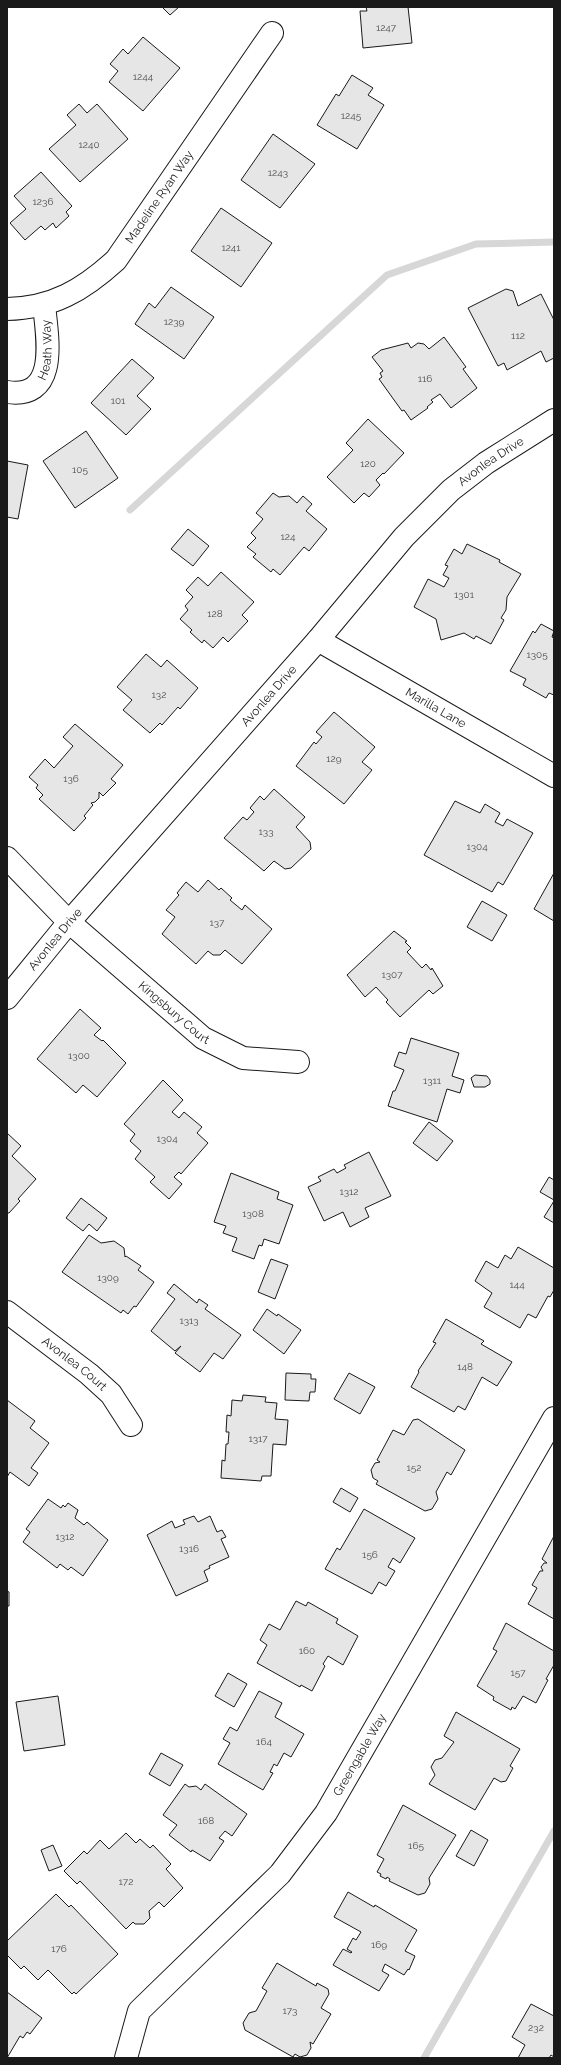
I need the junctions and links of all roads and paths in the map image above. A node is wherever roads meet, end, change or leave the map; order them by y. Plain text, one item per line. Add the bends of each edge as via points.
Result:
1 (272, 33) dead end
2 (44, 305) junction
3 (7, 308) edge
4 (7, 392) edge
5 (554, 420) edge
6 (318, 640) junction
7 (554, 776) edge
8 (7, 858) edge
9 (69, 922) junction
10 (7, 998) edge
11 (298, 1062) dead end
12 (7, 1312) edge
13 (554, 1418) edge
14 (131, 1425) dead end
15 (126, 2058) edge

1 - 2 street, Madeline Ryan Way via 116,260 94,280
2 - 3 street, Madeline Ryan Way
2 - 4 street, Heath Way via 47,367 39,382 32,388 24,392
5 - 6 street, Avonlea Drive via 502,452 451,490 404,537
6 - 7 street, Marilla Lane
6 - 9 street, Avonlea Drive
8 - 9 street, Kingsbury Court
9 - 10 street, Avonlea Drive
9 - 11 street, Kingsbury Court via 202,1038 243,1058
12 - 14 street, Avonlea Court via 89,1374 111,1394
13 - 15 street, Greengable Way via 326,1813 280,1874 139,2011

